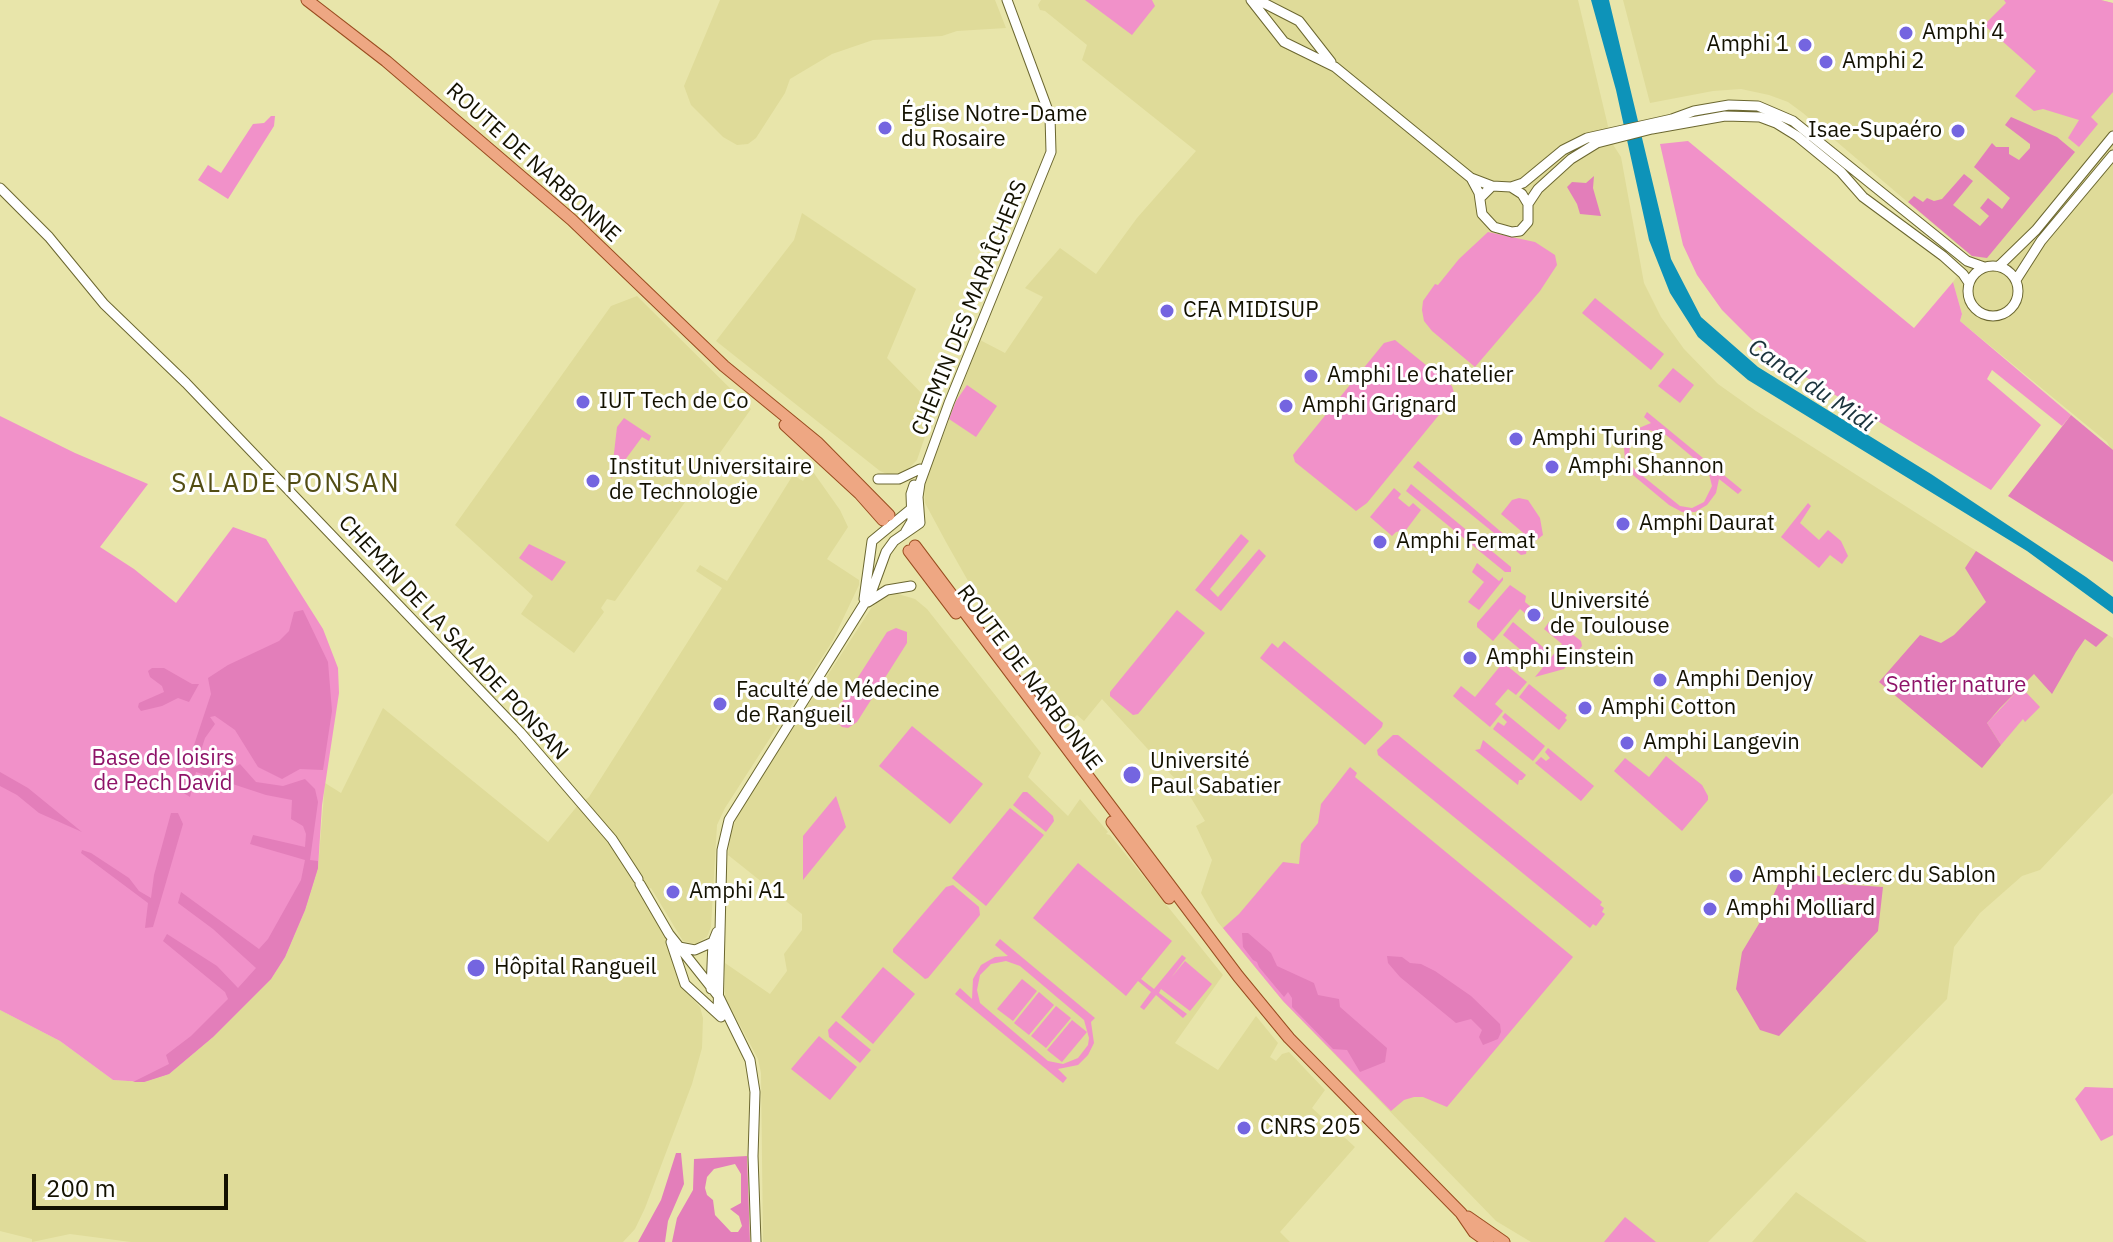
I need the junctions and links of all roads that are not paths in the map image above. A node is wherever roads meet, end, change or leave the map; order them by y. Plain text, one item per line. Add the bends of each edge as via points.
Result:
1 (307, 0) edge
2 (1001, 0) edge
3 (1007, 0) edge
4 (1251, 0) edge
5 (1258, 0) edge
6 (1283, 12) junction
7 (1270, 23) junction
8 (1312, 39) junction
9 (1301, 51) junction
10 (1335, 67) junction
11 (1651, 126) junction
12 (1613, 135) junction
13 (2113, 136) edge
14 (2113, 155) edge
15 (1471, 178) junction
16 (1492, 186) junction
17 (1511, 187) junction
18 (0, 188) edge
19 (1480, 198) junction
20 (1528, 204) junction
21 (1999, 266) junction
22 (1984, 267) junction
23 (2016, 280) junction
24 (1969, 283) junction
25 (920, 469) junction
26 (878, 479) dead end
27 (911, 509) junction
28 (886, 522) junction
29 (906, 531) junction
30 (912, 549) dead end
31 (883, 562) junction
32 (911, 586) dead end
33 (862, 606) junction
34 (719, 927) junction
35 (669, 934) junction
36 (713, 942) junction
37 (679, 947) junction
38 (711, 987) junction
39 (719, 997) junction
40 (714, 1011) junction
41 (733, 1026) junction
42 (1461, 1213) junction
43 (756, 1242) edge
44 (1488, 1242) edge
45 (1504, 1242) edge

1 - 28 main road, ROUTE DE NARBONNE via 572,220
2 - 25 street, CHEMIN DES MARAÎCHERS via 1042,109 1047,142
3 - 29 street, CHEMIN DES MARAÎCHERS via 1050,116 1051,152 949,403 918,494 920,523
4 - 7 street
5 - 6 street
6 - 7 street
6 - 8 street via 1299,21
7 - 9 street via 1278,37
8 - 9 street
8 - 10 street
9 - 10 street
10 - 15 street
11 - 12 street
11 - 22 street via 1729,105 1781,114 1967,261
11 - 24 street via 1731,115 1776,123 1943,256
12 - 17 street via 1574,143
12 - 20 street via 1571,159
13 - 21 street via 2036,230
14 - 23 street via 2041,241
15 - 16 street
15 - 19 street
16 - 17 street
16 - 19 street
17 - 20 street
18 - 35 street, CHEMIN DE LA SALADE PONSAN via 104,304 520,732 612,839
19 - 20 street via 1488,223 1512,232 1528,222
21 - 22 street
21 - 23 street
22 - 24 street
23 - 24 street via 2013,305 1994,316 1973,306
25 - 26 street via 899,479
25 - 27 street, CHEMIN DES MARAÎCHERS
27 - 28 street
27 - 29 street, CHEMIN DES MARAÎCHERS
28 - 31 street via 880,546
28 - 33 street via 874,537
29 - 31 street
30 - 42 main road, ROUTE DE NARBONNE via 1289,1038
31 - 33 street
32 - 33 street via 884,591
33 - 34 street via 729,820 722,850
34 - 36 street
34 - 39 street
35 - 37 street, CHEMIN DE LA SALADE PONSAN
35 - 40 street, CHEMIN DE LA SALADE PONSAN via 685,984
36 - 37 street via 698,950
36 - 38 street
37 - 38 street, CHEMIN DE LA SALADE PONSAN
38 - 39 street, CHEMIN DE LA SALADE PONSAN
38 - 40 street
39 - 40 street
39 - 41 street
40 - 41 street, CHEMIN DE LA SALADE PONSAN
41 - 43 street via 754,1081
42 - 44 main road, ROUTE DE NARBONNE
42 - 45 main road

